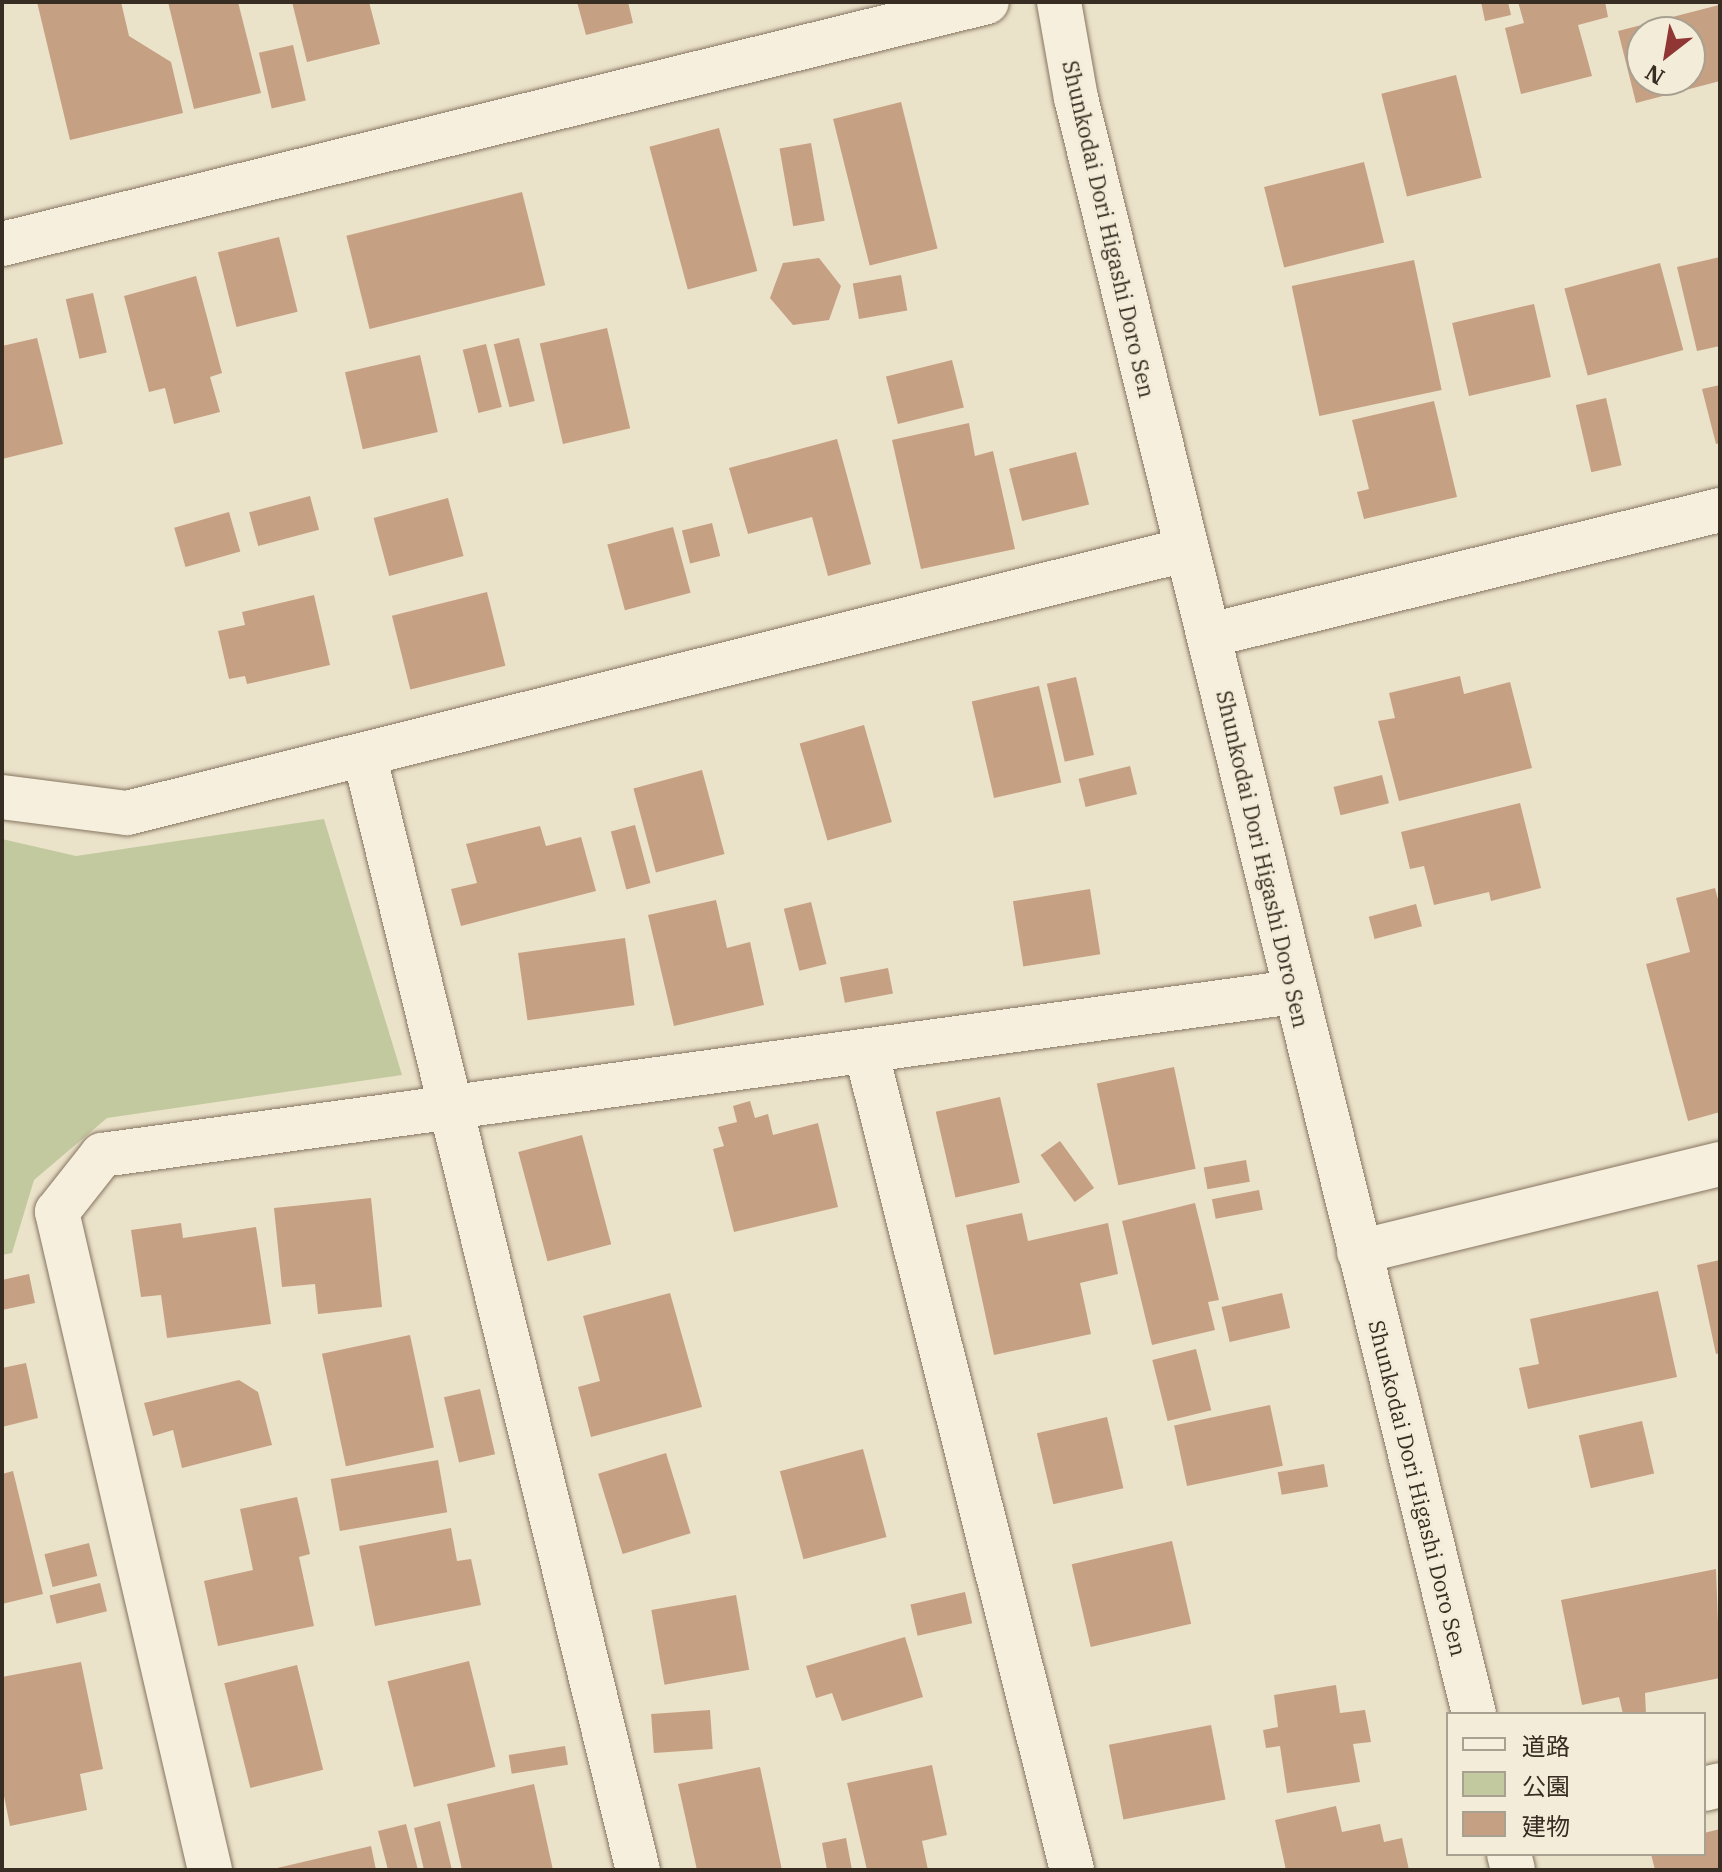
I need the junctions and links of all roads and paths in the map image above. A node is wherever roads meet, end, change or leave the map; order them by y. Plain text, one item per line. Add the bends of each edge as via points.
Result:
1 (987, 2) edge
2 (1059, 2) edge
3 (2, 244) edge
4 (1720, 510) edge
5 (1185, 550) junction
6 (1210, 635) junction
7 (365, 758) junction
8 (2, 797) edge
9 (1294, 992) junction
10 (866, 1051) junction
11 (447, 1105) junction
12 (1720, 1164) edge
13 (1359, 1252) junction
14 (1474, 1712) edge
15 (210, 1870) edge
16 (638, 1870) edge
17 (1072, 1870) edge

1 - 3 street
2 - 5 street, Shunkodai Dori Higashi Doro Sen via 1076,98
4 - 6 street
5 - 6 street, Shunkodai Dori Higashi Doro Sen
5 - 7 street
6 - 9 street, Shunkodai Dori Higashi Doro Sen
7 - 8 street via 127,813
7 - 11 street
9 - 10 street
9 - 13 street, Shunkodai Dori Higashi Doro Sen
10 - 11 street
10 - 17 street
11 - 15 street via 102,1155 57,1212
11 - 16 street
12 - 13 street
13 - 14 street, Shunkodai Dori Higashi Doro Sen

